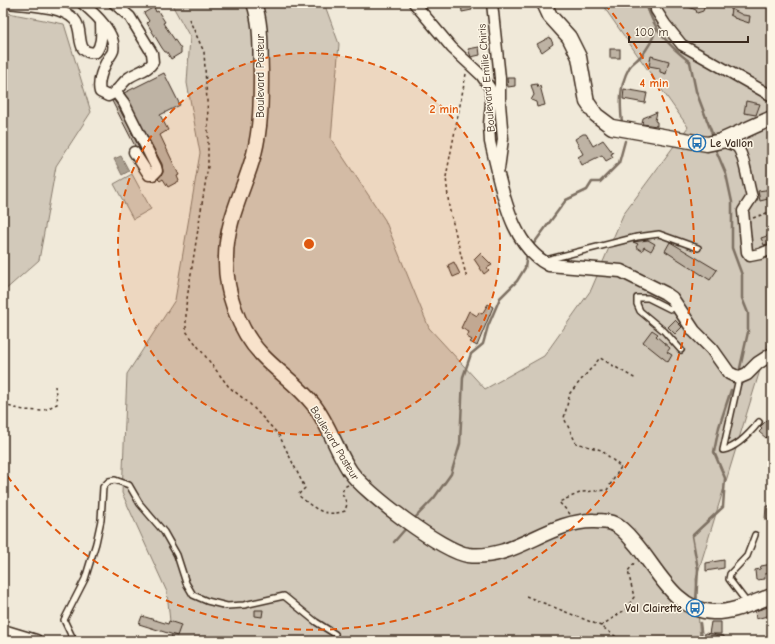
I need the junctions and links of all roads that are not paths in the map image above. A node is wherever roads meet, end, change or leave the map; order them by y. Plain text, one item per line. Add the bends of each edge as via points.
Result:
1 (9, 3) edge
2 (82, 3) edge
3 (114, 3) edge
4 (254, 3) edge
5 (414, 3) edge
6 (492, 3) edge
7 (544, 3) edge
8 (656, 3) edge
9 (100, 22) junction
10 (115, 91) junction
11 (772, 96) edge
12 (772, 118) edge
13 (721, 141) junction
14 (134, 152) dead end
15 (498, 175) junction
16 (698, 248) dead end
17 (772, 249) edge
18 (537, 258) junction
19 (678, 306) junction
20 (681, 350) dead end
21 (772, 354) edge
22 (743, 375) junction
23 (759, 422) dead end
24 (755, 535) dead end
25 (772, 596) edge
26 (748, 604) junction
27 (3, 631) edge
28 (335, 634) dead end
29 (36, 641) edge
30 (74, 641) edge

1 - 9 street via 47,8 66,14 77,23 86,52 96,52 100,47
2 - 9 street
3 - 10 street via 130,17 154,58 150,67 127,79
4 - 26 main road, Boulevard Pasteur via 260,30 261,123 254,156 228,231 227,279 245,334 261,354 313,405 357,481 452,551 466,555 498,554 577,521 614,524 628,534 686,605 715,612
5 - 15 street via 490,88 490,142
6 - 15 street, Boulevard Emilie Chiris via 503,139
7 - 13 main road via 550,16 569,37 579,57 587,102 596,115 612,126 697,144
8 - 11 street via 656,10 664,24 682,45
9 - 10 street via 109,32 114,44 113,52 103,71 100,92 108,96
10 - 14 street via 124,103 157,171 149,175
12 - 13 main road
13 - 17 street via 736,146 743,155 746,180 752,197 743,211 747,252 750,256
15 - 18 street via 509,215 524,242
16 - 18 lane via 659,234
18 - 19 street via 548,265 621,271 665,293
19 - 20 lane via 670,309 648,298 638,298 637,304 640,311 664,331
19 - 22 street via 694,331 729,373
21 - 22 street
22 - 23 lane via 724,450 734,445
24 - 26 lane via 747,556 730,574 729,579
25 - 26 main road, Boulevard Pasteur
27 - 29 street
28 - 30 lane via 284,596 244,606 227,606 193,595 186,583 177,554 164,532 140,504 129,485 115,480 109,481 103,487 101,520 96,543 85,579 64,620

